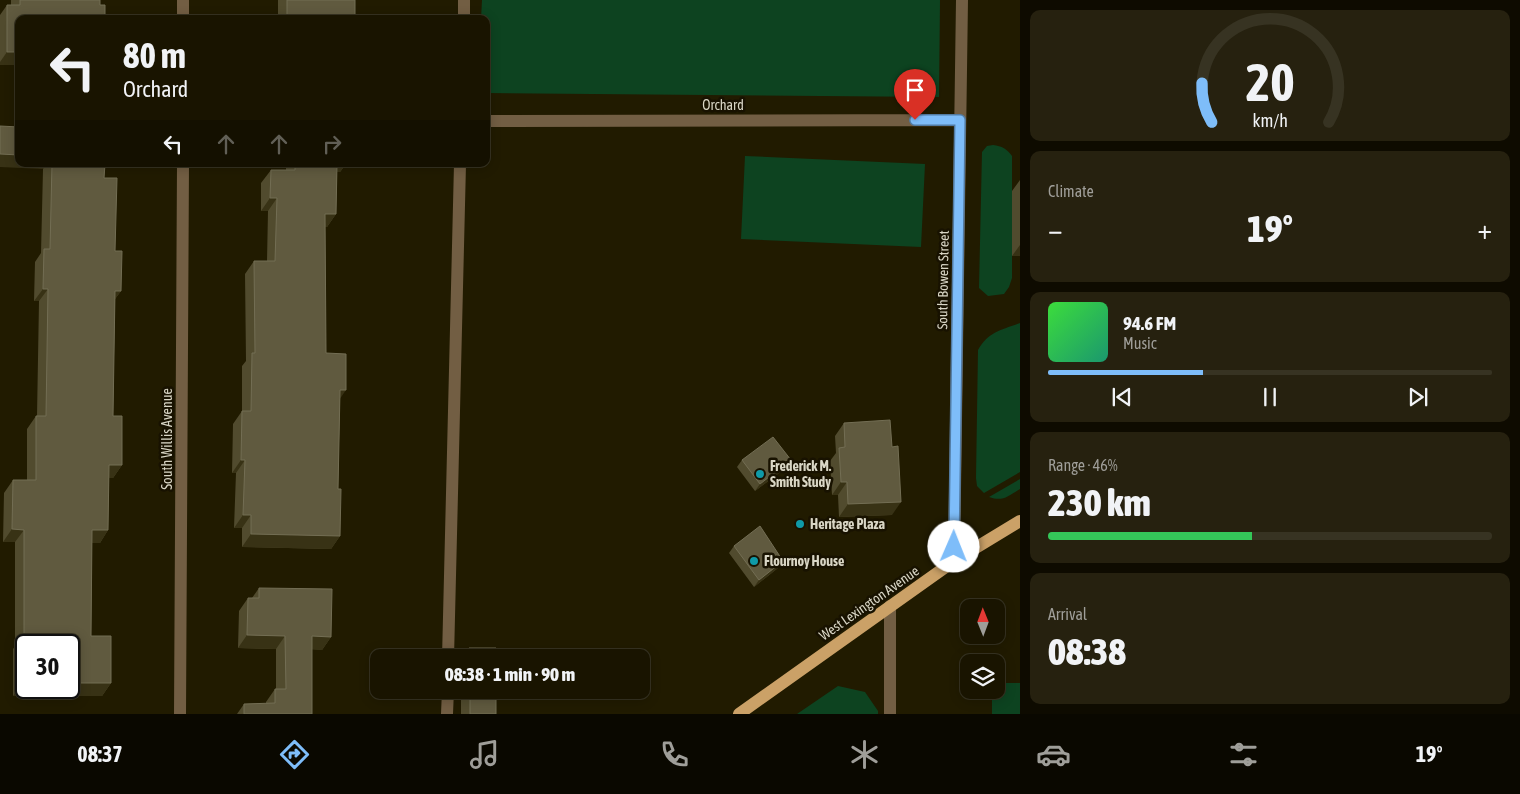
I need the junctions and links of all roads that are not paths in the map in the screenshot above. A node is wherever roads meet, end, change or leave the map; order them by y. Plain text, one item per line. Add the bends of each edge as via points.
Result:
1 (183, 0) edge
2 (464, 0) edge
3 (962, 0) edge
4 (183, 15) edge
5 (464, 15) edge
6 (960, 120) junction
7 (490, 121) edge
8 (183, 167) edge
9 (460, 167) edge
10 (1020, 521) edge
11 (954, 561) junction
12 (890, 606) junction
13 (448, 649) edge
14 (448, 699) edge
15 (180, 714) edge
16 (447, 714) edge
17 (739, 714) edge
18 (890, 714) edge

1 - 4 street
2 - 5 street
3 - 6 street, South Bowen Street
6 - 7 street, Orchard
6 - 11 street, South Bowen Street
8 - 15 street, South Willis Avenue
9 - 13 street
10 - 11 main road, West Lexington Avenue
11 - 12 main road, West Lexington Avenue
12 - 17 main road, West Lexington Avenue
12 - 18 street
14 - 16 street

